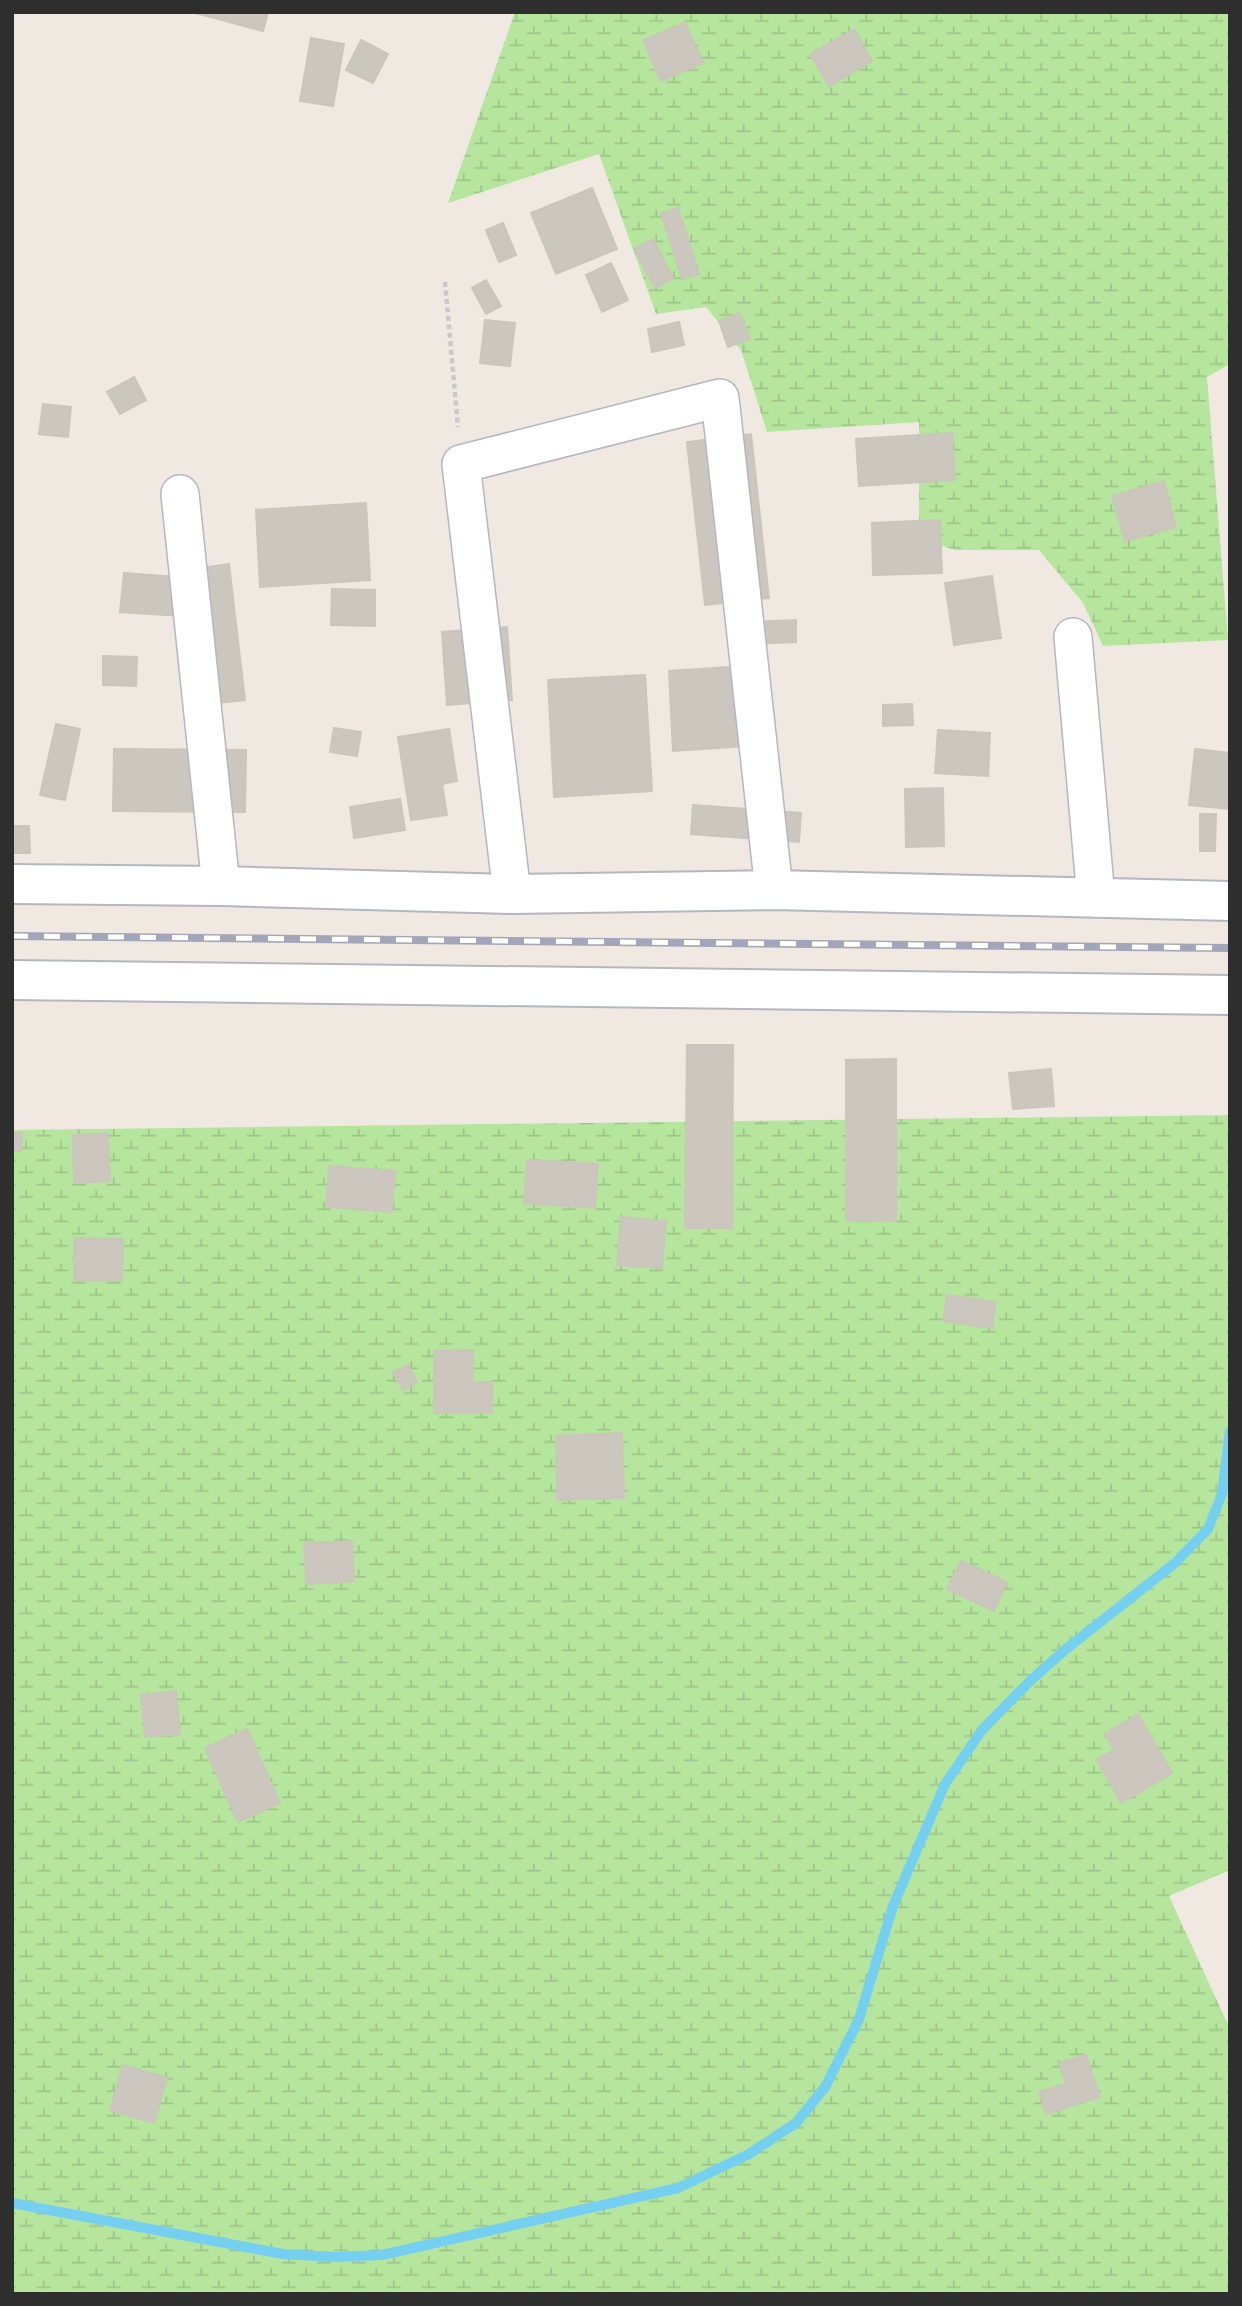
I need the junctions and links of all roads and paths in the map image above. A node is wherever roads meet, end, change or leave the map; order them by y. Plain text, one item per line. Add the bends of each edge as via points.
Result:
1 (445, 282) dead end
2 (461, 464) junction
3 (180, 494) dead end
4 (1073, 637) dead end
5 (12, 884) edge
6 (220, 886) junction
7 (774, 890) junction
8 (512, 894) junction
9 (1096, 898) junction
10 (1230, 901) edge
11 (12, 980) edge
12 (1230, 995) edge

1 - 2 path
2 - 7 street via 720,398
2 - 8 street
3 - 6 street
4 - 9 street
5 - 6 main road
6 - 8 main road
7 - 8 main road
7 - 9 main road
9 - 10 main road
11 - 12 main road

